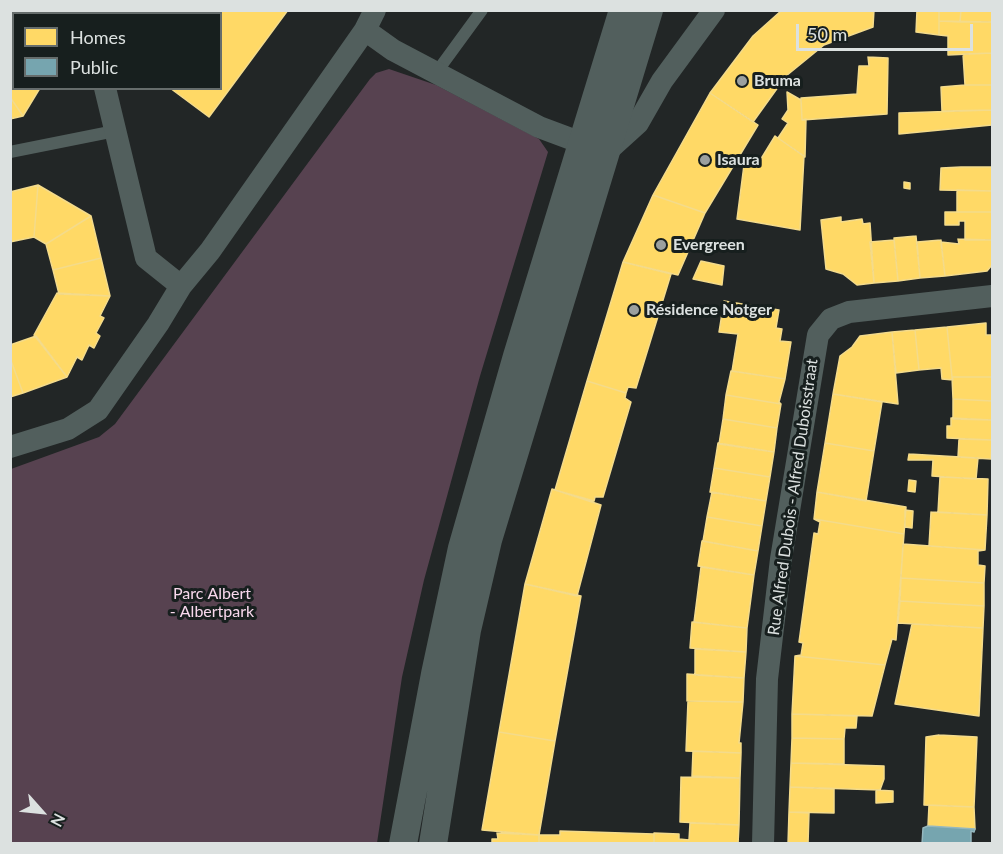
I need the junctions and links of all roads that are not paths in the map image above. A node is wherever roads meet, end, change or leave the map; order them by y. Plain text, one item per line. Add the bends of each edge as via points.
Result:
1 (482, 10) edge
2 (623, 10) edge
3 (649, 10) edge
4 (714, 10) edge
5 (370, 20) edge
6 (436, 73) junction
7 (106, 90) edge
8 (115, 131) junction
9 (595, 148) junction
10 (10, 152) edge
11 (181, 286) junction
12 (993, 296) edge
13 (512, 417) junction
14 (10, 447) edge
15 (403, 843) edge
16 (433, 843) edge
17 (763, 843) edge

1 - 6 lane
2 - 9 street
3 - 9 street
4 - 9 street via 662,81 638,123
5 - 6 street via 393,50
5 - 11 street via 210,251
6 - 9 street via 539,127
7 - 8 street
8 - 10 lane
8 - 11 street via 146,258
9 - 13 street
11 - 14 street via 98,410 68,429
12 - 17 street, Rue Alfred Dubois - Alfred Duboisstraat via 849,312 831,319 819,335 781,559 767,679
13 - 15 street via 462,548
13 - 16 street via 467,630

